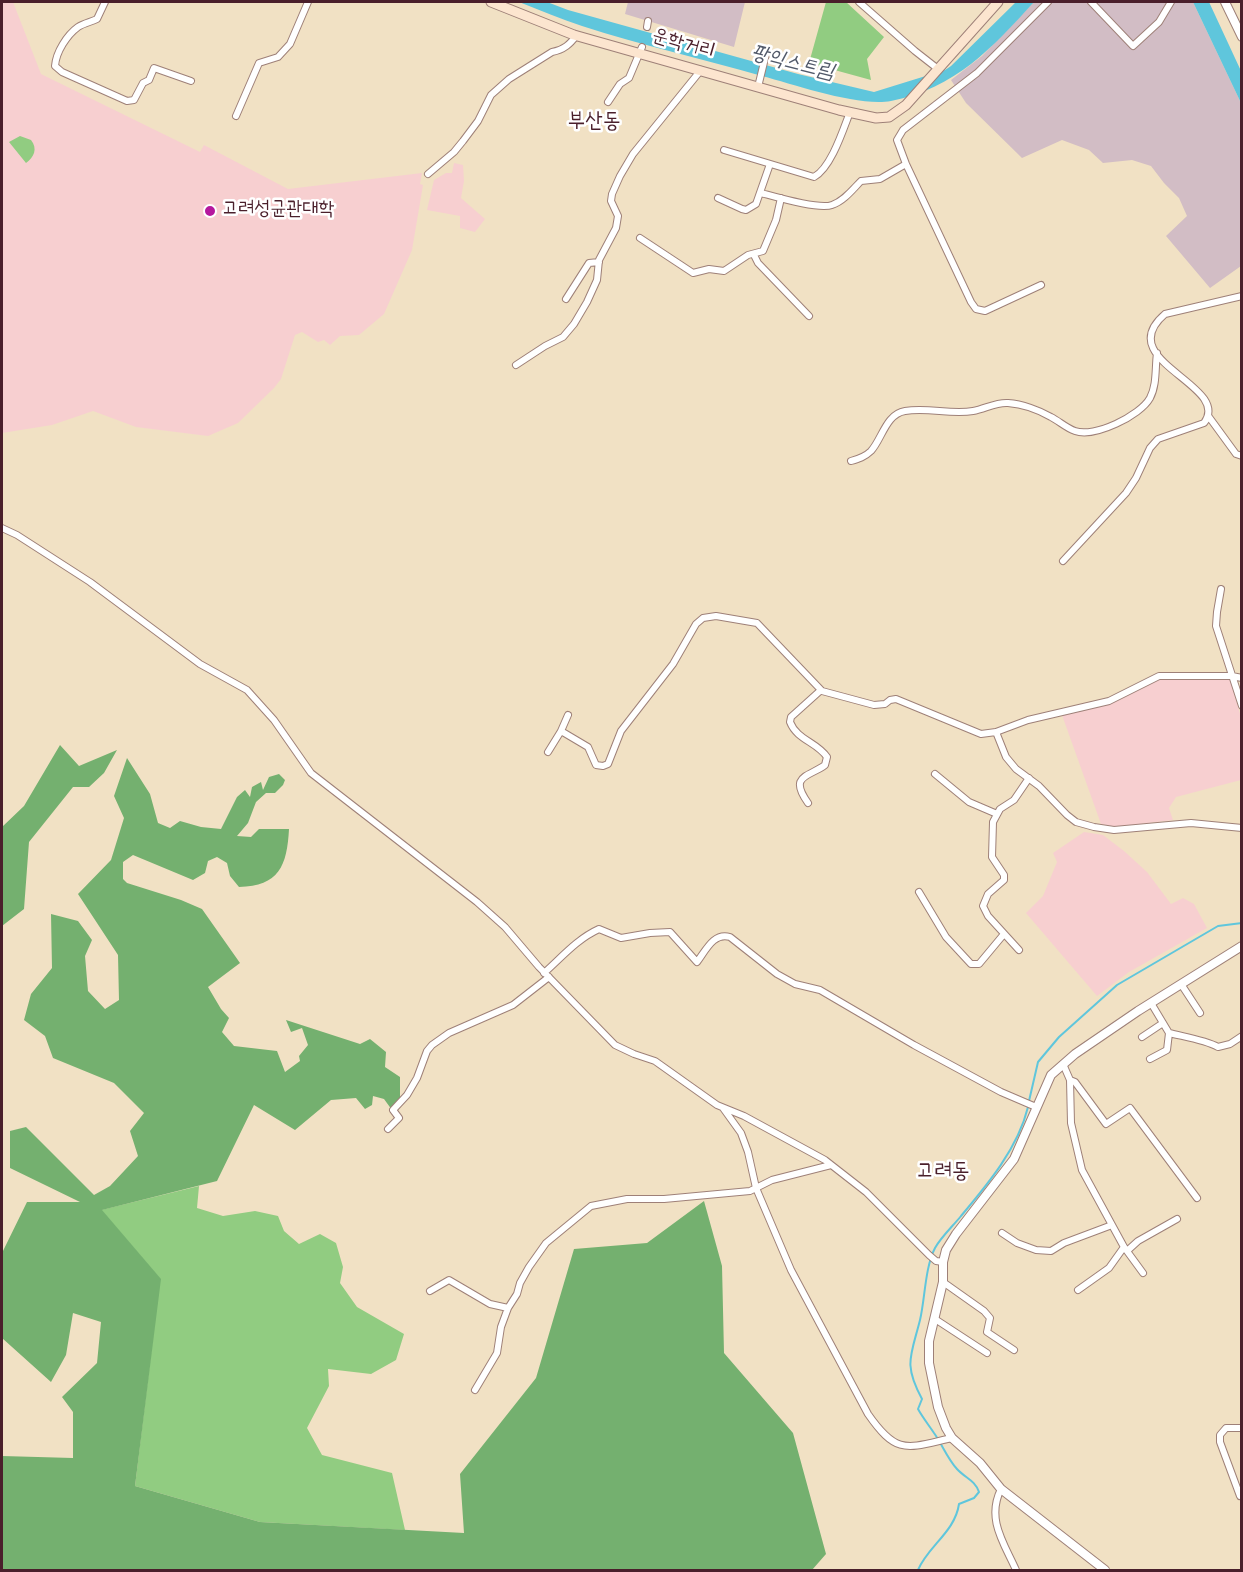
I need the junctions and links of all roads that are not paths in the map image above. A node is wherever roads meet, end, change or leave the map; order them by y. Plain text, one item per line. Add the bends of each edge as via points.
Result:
1 (105, 2) edge
2 (308, 2) edge
3 (491, 2) edge
4 (859, 2) edge
5 (998, 2) edge
6 (1048, 2) edge
7 (1091, 2) edge
8 (1171, 2) edge
9 (1225, 2) edge
10 (577, 35) junction
11 (1242, 37) edge
12 (641, 49) junction
13 (765, 56) dead end
14 (701, 69) junction
15 (936, 71) junction
16 (191, 81) dead end
17 (759, 83) junction
18 (608, 102) dead end
19 (850, 112) junction
20 (236, 116) dead end
21 (724, 150) dead end
22 (770, 164) junction
23 (906, 164) junction
24 (428, 174) dead end
25 (761, 193) junction
26 (718, 198) dead end
27 (781, 198) junction
28 (640, 238) dead end
29 (754, 255) junction
30 (599, 262) junction
31 (1041, 285) dead end
32 (1242, 296) edge
33 (566, 299) dead end
34 (809, 316) dead end
35 (1157, 353) junction
36 (516, 365) dead end
37 (1209, 417) junction
38 (1242, 456) edge
39 (851, 461) dead end
40 (2, 528) edge
41 (1063, 561) dead end
42 (1221, 589) dead end
43 (1232, 676) junction
44 (1242, 678) edge
45 (821, 690) junction
46 (1242, 706) edge
47 (568, 715) dead end
48 (561, 731) junction
49 (996, 732) junction
50 (548, 752) dead end
51 (935, 774) dead end
52 (1029, 778) junction
53 (808, 803) dead end
54 (997, 814) junction
55 (1242, 828) edge
56 (919, 892) dead end
57 (1004, 934) junction
58 (1242, 946) edge
59 (1019, 950) dead end
60 (546, 975) junction
61 (1181, 984) junction
62 (1151, 1003) junction
63 (1200, 1013) dead end
64 (1163, 1023) junction
65 (1169, 1033) junction
66 (1242, 1036) edge
67 (1142, 1037) dead end
68 (1150, 1059) dead end
69 (1063, 1064) junction
70 (1070, 1080) junction
71 (1035, 1106) junction
72 (722, 1107) junction
73 (388, 1130) dead end
74 (831, 1165) junction
75 (756, 1188) junction
76 (1197, 1198) dead end
77 (1177, 1219) dead end
78 (1112, 1225) junction
79 (1002, 1233) dead end
80 (1125, 1249) junction
81 (940, 1261) junction
82 (1143, 1274) dead end
83 (943, 1282) junction
84 (1078, 1290) dead end
85 (430, 1291) dead end
86 (508, 1308) junction
87 (935, 1319) junction
88 (1014, 1350) dead end
89 (987, 1353) dead end
90 (475, 1390) dead end
91 (1242, 1428) edge
92 (948, 1439) junction
93 (1001, 1489) junction
94 (1240, 1496) dead end
95 (1016, 1570) edge
96 (1105, 1570) edge

1 - 16 street via 97,19 69,34 55,66 127,101 134,100 154,68
2 - 20 street via 290,44 278,57 259,63
3 - 10 main road, 운학거리
4 - 15 street
5 - 15 main road, 운학거리
6 - 23 street via 977,73 903,130 897,140
7 - 8 street via 1133,46 1159,22
9 - 11 street
10 - 12 main road, 운학거리
10 - 24 street via 570,44 500,86 454,152
12 - 14 main road, 운학거리
12 - 18 street via 629,78
13 - 17 street
14 - 17 main road, 운학거리
14 - 30 street via 620,176 611,201 618,216 616,228
15 - 19 main road, 운학거리 via 906,105 889,117
17 - 19 main road, 운학거리
19 - 22 street via 839,140 817,176
21 - 22 street
22 - 25 street
23 - 27 street via 880,179 861,181 831,206
23 - 31 street via 976,309 985,311
25 - 26 street via 756,204 746,210
25 - 27 street
27 - 29 street via 767,246
28 - 29 street via 693,273 724,271
29 - 34 street
30 - 33 street via 589,263
30 - 36 street via 597,280 569,330
32 - 35 street via 1165,314 1150,332
35 - 37 street via 1166,366 1203,396
35 - 39 street via 1151,397 1129,418 1102,428 1079,433 1050,416 1006,403 972,411 922,408 894,416 870,452
37 - 38 street via 1236,454
37 - 41 street via 1204,423 1158,439 1126,493
40 - 60 street via 90,582 200,663 247,690 311,772 477,902 505,927
42 - 43 street via 1216,626
43 - 44 street
43 - 46 street
43 - 49 street via 1159,676 1109,701 1028,720
45 - 48 street via 757,623 716,616 703,618 621,731 608,764 596,765 588,747
45 - 49 street via 874,705 896,699 981,734
45 - 53 street via 790,722 799,736 827,757 825,765 806,774 800,785
47 - 48 street
48 - 50 street
49 - 52 street via 1006,757
51 - 54 street via 969,802
52 - 54 street via 1014,800
52 - 55 street via 1076,822 1094,827 1114,830 1191,823
54 - 57 street via 993,822 992,857 1004,880 988,894 983,906
56 - 57 street via 946,937 975,966
57 - 59 street
58 - 61 street
60 - 71 street via 566,951 599,929 621,938 670,932 697,962 716,938 725,935 795,984 820,990 1001,1092
60 - 72 street via 615,1045 655,1060
60 - 73 street via 513,1005 449,1033 432,1045 407,1095 393,1110 399,1118
61 - 62 street
61 - 63 street
62 - 64 street
62 - 69 street
64 - 65 street
64 - 67 street
65 - 66 street via 1218,1047
65 - 68 street via 1167,1050
69 - 70 street
69 - 71 street via 1050,1075
70 - 76 street via 1106,1124 1130,1108
70 - 78 street via 1071,1124 1082,1170
71 - 81 street via 1014,1159
72 - 74 street
72 - 75 street via 741,1133
74 - 75 street
74 - 81 street
75 - 86 street via 664,1199 627,1199 591,1206 546,1243
75 - 92 street via 791,1270 880,1431 905,1447
77 - 80 street
78 - 79 street via 1051,1251 1036,1251
78 - 80 street
80 - 82 street
80 - 84 street via 1108,1268
81 - 83 street
83 - 87 street
83 - 88 street via 984,1311 990,1318 987,1332
85 - 86 street via 449,1280 490,1305
86 - 90 street via 497,1353
87 - 89 street
87 - 92 street via 929,1363
91 - 94 street via 1226,1428 1220,1435
92 - 93 street via 980,1463
93 - 95 street via 995,1500 995,1525
93 - 96 street

